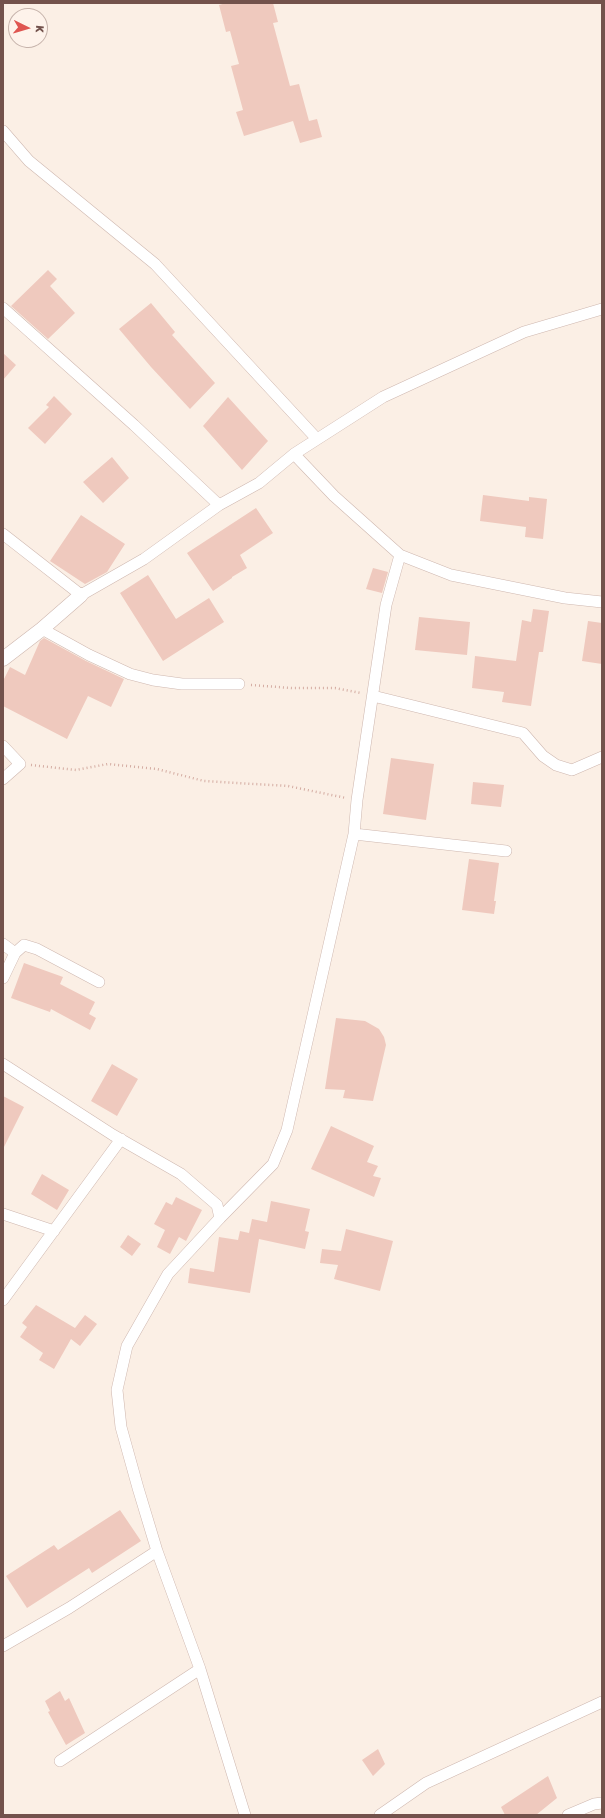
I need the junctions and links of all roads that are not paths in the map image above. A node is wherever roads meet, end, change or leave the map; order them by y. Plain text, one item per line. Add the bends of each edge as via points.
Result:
1 (3, 130) edge
2 (3, 308) edge
3 (602, 309) edge
4 (317, 439) junction
5 (294, 454) junction
6 (219, 505) junction
7 (3, 534) edge
8 (400, 555) junction
9 (81, 594) junction
10 (602, 602) edge
11 (42, 629) junction
12 (3, 659) edge
13 (239, 684) road end
14 (373, 696) junction
15 (3, 746) edge
16 (602, 757) edge
17 (3, 779) edge
18 (354, 834) junction
19 (506, 851) dead end
20 (3, 944) edge
21 (15, 953) junction
22 (3, 978) edge
23 (99, 982) dead end
24 (3, 1064) edge
25 (121, 1140) junction
26 (3, 1214) edge
27 (220, 1218) junction
28 (54, 1231) junction
29 (3, 1300) edge
30 (157, 1550) junction
31 (3, 1646) edge
32 (200, 1669) junction
33 (602, 1702) edge
34 (60, 1761) dead end
35 (602, 1803) edge
36 (245, 1815) edge
37 (380, 1815) edge
38 (568, 1815) edge

1 - 4 street via 29,160 155,264
2 - 6 street
3 - 4 street via 517,335 383,397
4 - 5 street
5 - 6 street via 259,483
5 - 8 street via 334,496
6 - 9 street via 144,559
7 - 9 street
8 - 10 street via 451,575 565,598
8 - 14 street via 386,605
9 - 11 street
11 - 12 street
11 - 13 street via 130,674 182,684
14 - 16 street via 523,733 543,756 556,765 572,770
14 - 18 street
15 - 17 street via 20,764
18 - 19 street
18 - 27 street via 287,1130 273,1164
20 - 21 street
21 - 22 street
21 - 23 street via 24,945 38,949
24 - 25 street
25 - 27 street via 180,1174 217,1205
25 - 28 street
26 - 28 street
27 - 30 street via 168,1274 127,1346 117,1390 120,1427
28 - 29 street
30 - 31 street via 69,1608
30 - 32 street
32 - 34 street
32 - 36 street
33 - 37 street via 426,1783
35 - 38 street

